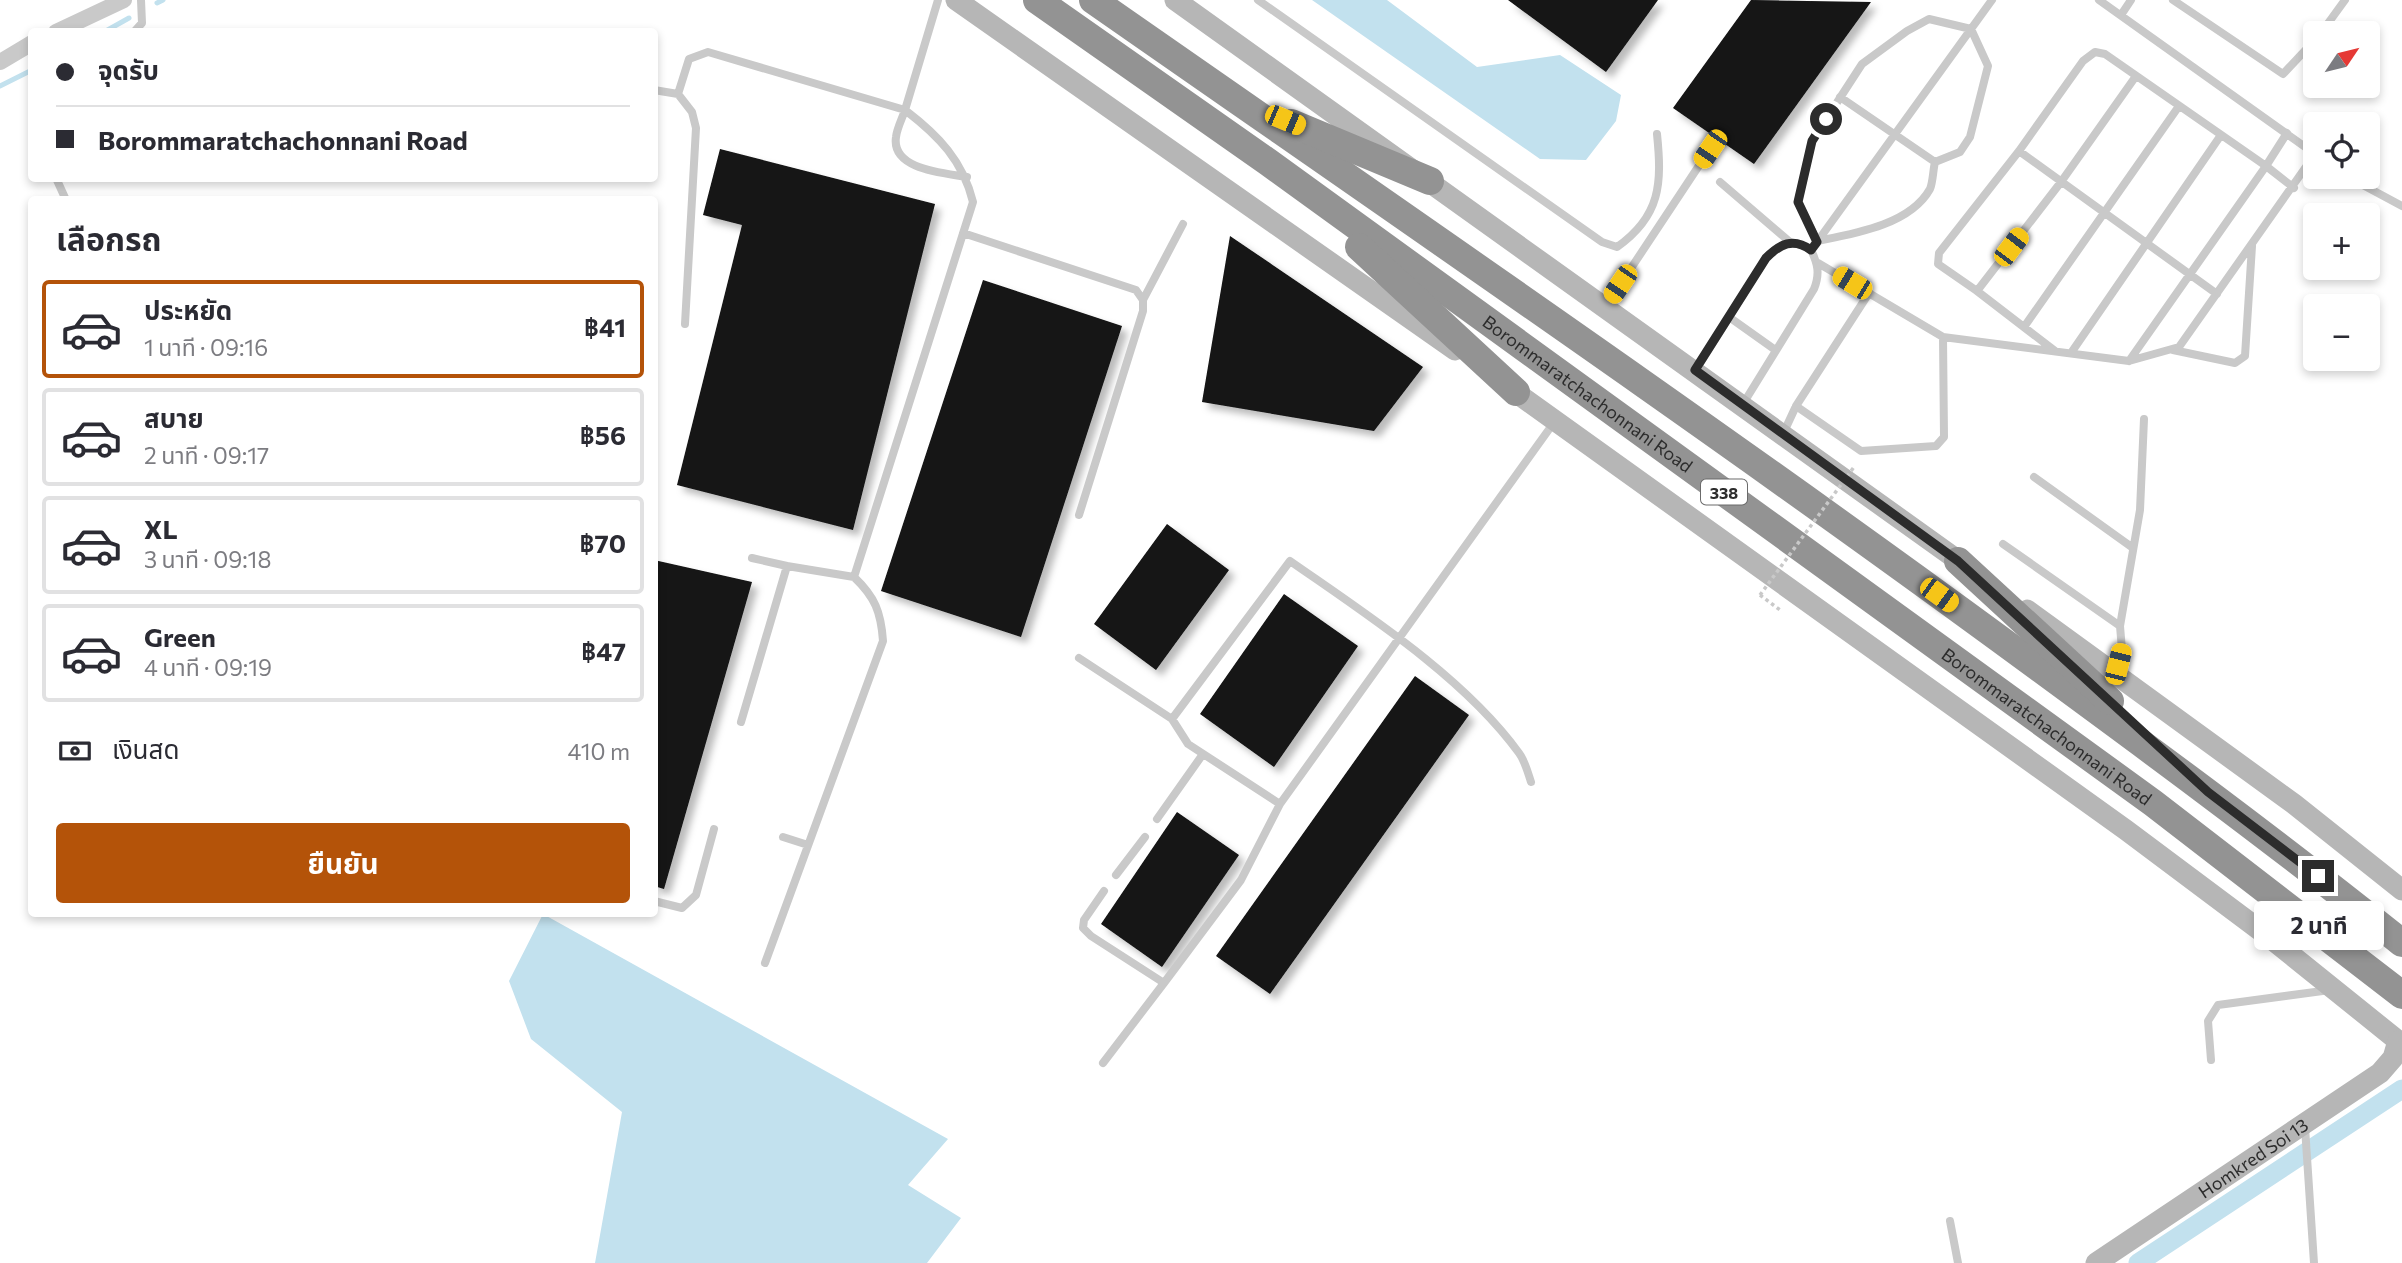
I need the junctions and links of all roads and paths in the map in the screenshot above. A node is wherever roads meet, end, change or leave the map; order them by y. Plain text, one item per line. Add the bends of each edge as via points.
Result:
1 (124, 0) edge
2 (141, 0) edge
3 (938, 0) edge
4 (956, 0) edge
5 (1037, 0) edge
6 (1093, 0) edge
7 (1174, 0) edge
8 (1258, 0) edge
9 (1992, 0) edge
10 (2099, 0) edge
11 (2131, 0) edge
12 (2173, 0) edge
13 (2345, 0) edge
14 (2120, 15) junction
15 (2330, 21) edge
16 (64, 28) edge
17 (138, 28) edge
18 (1971, 29) junction
19 (28, 45) edge
20 (2303, 53) edge
21 (0, 62) edge
22 (2136, 76) junction
23 (658, 91) edge
24 (678, 94) junction
25 (1840, 97) junction
26 (1237, 100) junction
27 (2179, 106) junction
28 (905, 110) junction
29 (2287, 133) junction
30 (1657, 134) dead end
31 (1894, 134) junction
32 (2221, 135) junction
33 (2303, 145) edge
34 (1710, 149) dead end
35 (2019, 151) junction
36 (1268, 162) junction
37 (1935, 162) junction
38 (2266, 166) junction
39 (2303, 173) edge
40 (967, 177) junction
41 (1430, 181) junction
42 (1720, 182) dead end
43 (2061, 182) junction
44 (2294, 188) junction
45 (2370, 189) edge
46 (2402, 206) edge
47 (2104, 211) junction
48 (1183, 224) dead end
49 (963, 233) junction
50 (1790, 242) junction
51 (1817, 242) junction
52 (2148, 245) junction
53 (2252, 246) junction
54 (1811, 250) junction
55 (1818, 263) junction
56 (2189, 275) junction
57 (1977, 291) junction
58 (1869, 293) junction
59 (2217, 294) junction
60 (1143, 300) junction
61 (1606, 306) junction
62 (1729, 317) junction
63 (685, 324) dead end
64 (2024, 327) junction
65 (1943, 337) junction
66 (1774, 349) junction
67 (2169, 350) junction
68 (2056, 352) junction
69 (2071, 353) junction
70 (2129, 361) junction
71 (1695, 370) junction
72 (1516, 393) junction
73 (1742, 404) junction
74 (1796, 406) junction
75 (2144, 419) dead end
76 (1555, 421) junction
77 (1783, 434) junction
78 (1854, 467) dead end
79 (2034, 477) dead end
80 (1079, 514) dead end
81 (2003, 544) dead end
82 (2133, 548) junction
83 (752, 558) dead end
84 (1958, 561) junction
85 (786, 566) junction
86 (854, 577) junction
87 (1760, 595) dead end
88 (2120, 626) junction
89 (1399, 636) junction
90 (1079, 658) dead end
91 (2116, 674) junction
92 (1172, 719) junction
93 (741, 722) dead end
94 (1203, 754) junction
95 (1531, 782) dead end
96 (2208, 792) junction
97 (1280, 804) junction
98 (1157, 819) dead end
99 (713, 830) dead end
100 (782, 837) dead end
101 (1145, 837) dead end
102 (808, 845) junction
103 (1116, 875) dead end
104 (2402, 890) edge
105 (1104, 891) dead end
106 (658, 902) edge
107 (2402, 943) edge
108 (765, 963) dead end
109 (1164, 983) junction
110 (2336, 990) junction
111 (2402, 995) edge
112 (2400, 1043) edge
113 (2211, 1060) dead end
114 (1103, 1063) dead end
115 (2304, 1124) junction
116 (1950, 1221) dead end
117 (1958, 1263) edge
118 (2096, 1263) edge
119 (2314, 1263) edge

1 - 16 street
2 - 17 lane via 144,14
3 - 28 lane
4 - 72 main road
5 - 36 highway, Borommaratchachonnani Road / 338
6 - 26 highway, 338
7 - 41 main road
8 - 30 lane via 1602,242 1617,247 1634,235 1657,201
9 - 18 lane
10 - 14 lane
11 - 14 lane
12 - 20 lane via 2283,74
13 - 15 lane
14 - 29 lane
18 - 25 lane via 1929,19 1862,64
18 - 31 lane
18 - 37 lane via 1988,66 1970,137 1960,152
19 - 21 street
22 - 27 lane
22 - 35 lane via 2095,52 2083,61
22 - 43 lane
23 - 24 lane
24 - 28 lane via 689,59 708,52
24 - 63 lane via 692,112 696,128
25 - 31 lane
25 - 51 lane via 1812,141 1798,202
26 - 41 highway
26 - 96 highway, 338 via 1804,496
27 - 32 lane
27 - 47 lane
28 - 40 lane via 956,158
28 - 40 lane via 896,136 902,156 916,167
29 - 33 lane
29 - 38 lane
31 - 37 lane
31 - 51 lane
32 - 38 lane
32 - 52 lane
34 - 61 lane
35 - 43 lane
35 - 57 lane via 1939,253 1938,264
36 - 72 highway
36 - 111 highway, Borommaratchachonnani Road / 338 via 2153,803
37 - 51 lane via 1931,188 1915,205 1881,228
38 - 44 lane
38 - 56 lane
39 - 44 lane
40 - 49 lane via 973,202
41 - 61 main road
42 - 50 lane
43 - 47 lane
43 - 57 lane
44 - 53 lane
45 - 46 lane
47 - 52 lane
47 - 64 lane
48 - 60 lane
49 - 60 lane via 1136,290
49 - 86 lane
50 - 54 lane
50 - 62 lane via 1766,258
51 - 54 lane
52 - 56 lane
52 - 69 lane
53 - 59 lane
53 - 67 lane via 2245,356 2235,363
54 - 55 lane
55 - 58 lane
55 - 66 lane via 1814,289
56 - 59 lane
56 - 70 lane
57 - 64 lane
58 - 65 lane
58 - 74 lane
59 - 67 lane via 2179,347
60 - 80 lane
61 - 71 main road
62 - 66 lane
62 - 71 lane
64 - 68 lane
65 - 68 lane
65 - 74 lane via 1944,437 1936,446 1861,451
66 - 73 lane
67 - 70 lane
68 - 69 lane
69 - 70 lane
71 - 73 main road
72 - 76 main road
73 - 77 main road
74 - 77 lane
75 - 82 lane via 2140,510
76 - 89 lane
76 - 110 main road via 2126,830
77 - 84 main road
78 - 87 path, bridge
79 - 82 lane
81 - 88 lane
82 - 88 lane
83 - 85 lane
84 - 91 main road
84 - 96 highway
85 - 86 lane
85 - 93 lane
86 - 102 lane via 871,593 881,615 883,641
88 - 91 lane via 2122,650
89 - 92 lane via 1290,561
89 - 95 lane via 1481,710 1520,754
89 - 97 lane
90 - 92 lane
91 - 104 main road via 2294,804
92 - 94 lane via 1188,744
94 - 97 lane
94 - 98 lane
96 - 107 highway, 338
97 - 109 lane via 1241,880
99 - 106 lane via 696,895 682,908
100 - 102 lane
101 - 103 lane
102 - 108 lane
105 - 109 lane via 1083,928
109 - 114 lane
110 - 112 main road
110 - 113 lane via 2218,1004 2208,1021
112 - 115 main road, Homkred Soi 13 via 2380,1073
115 - 118 main road, Homkred Soi 13
115 - 119 lane
116 - 117 lane

